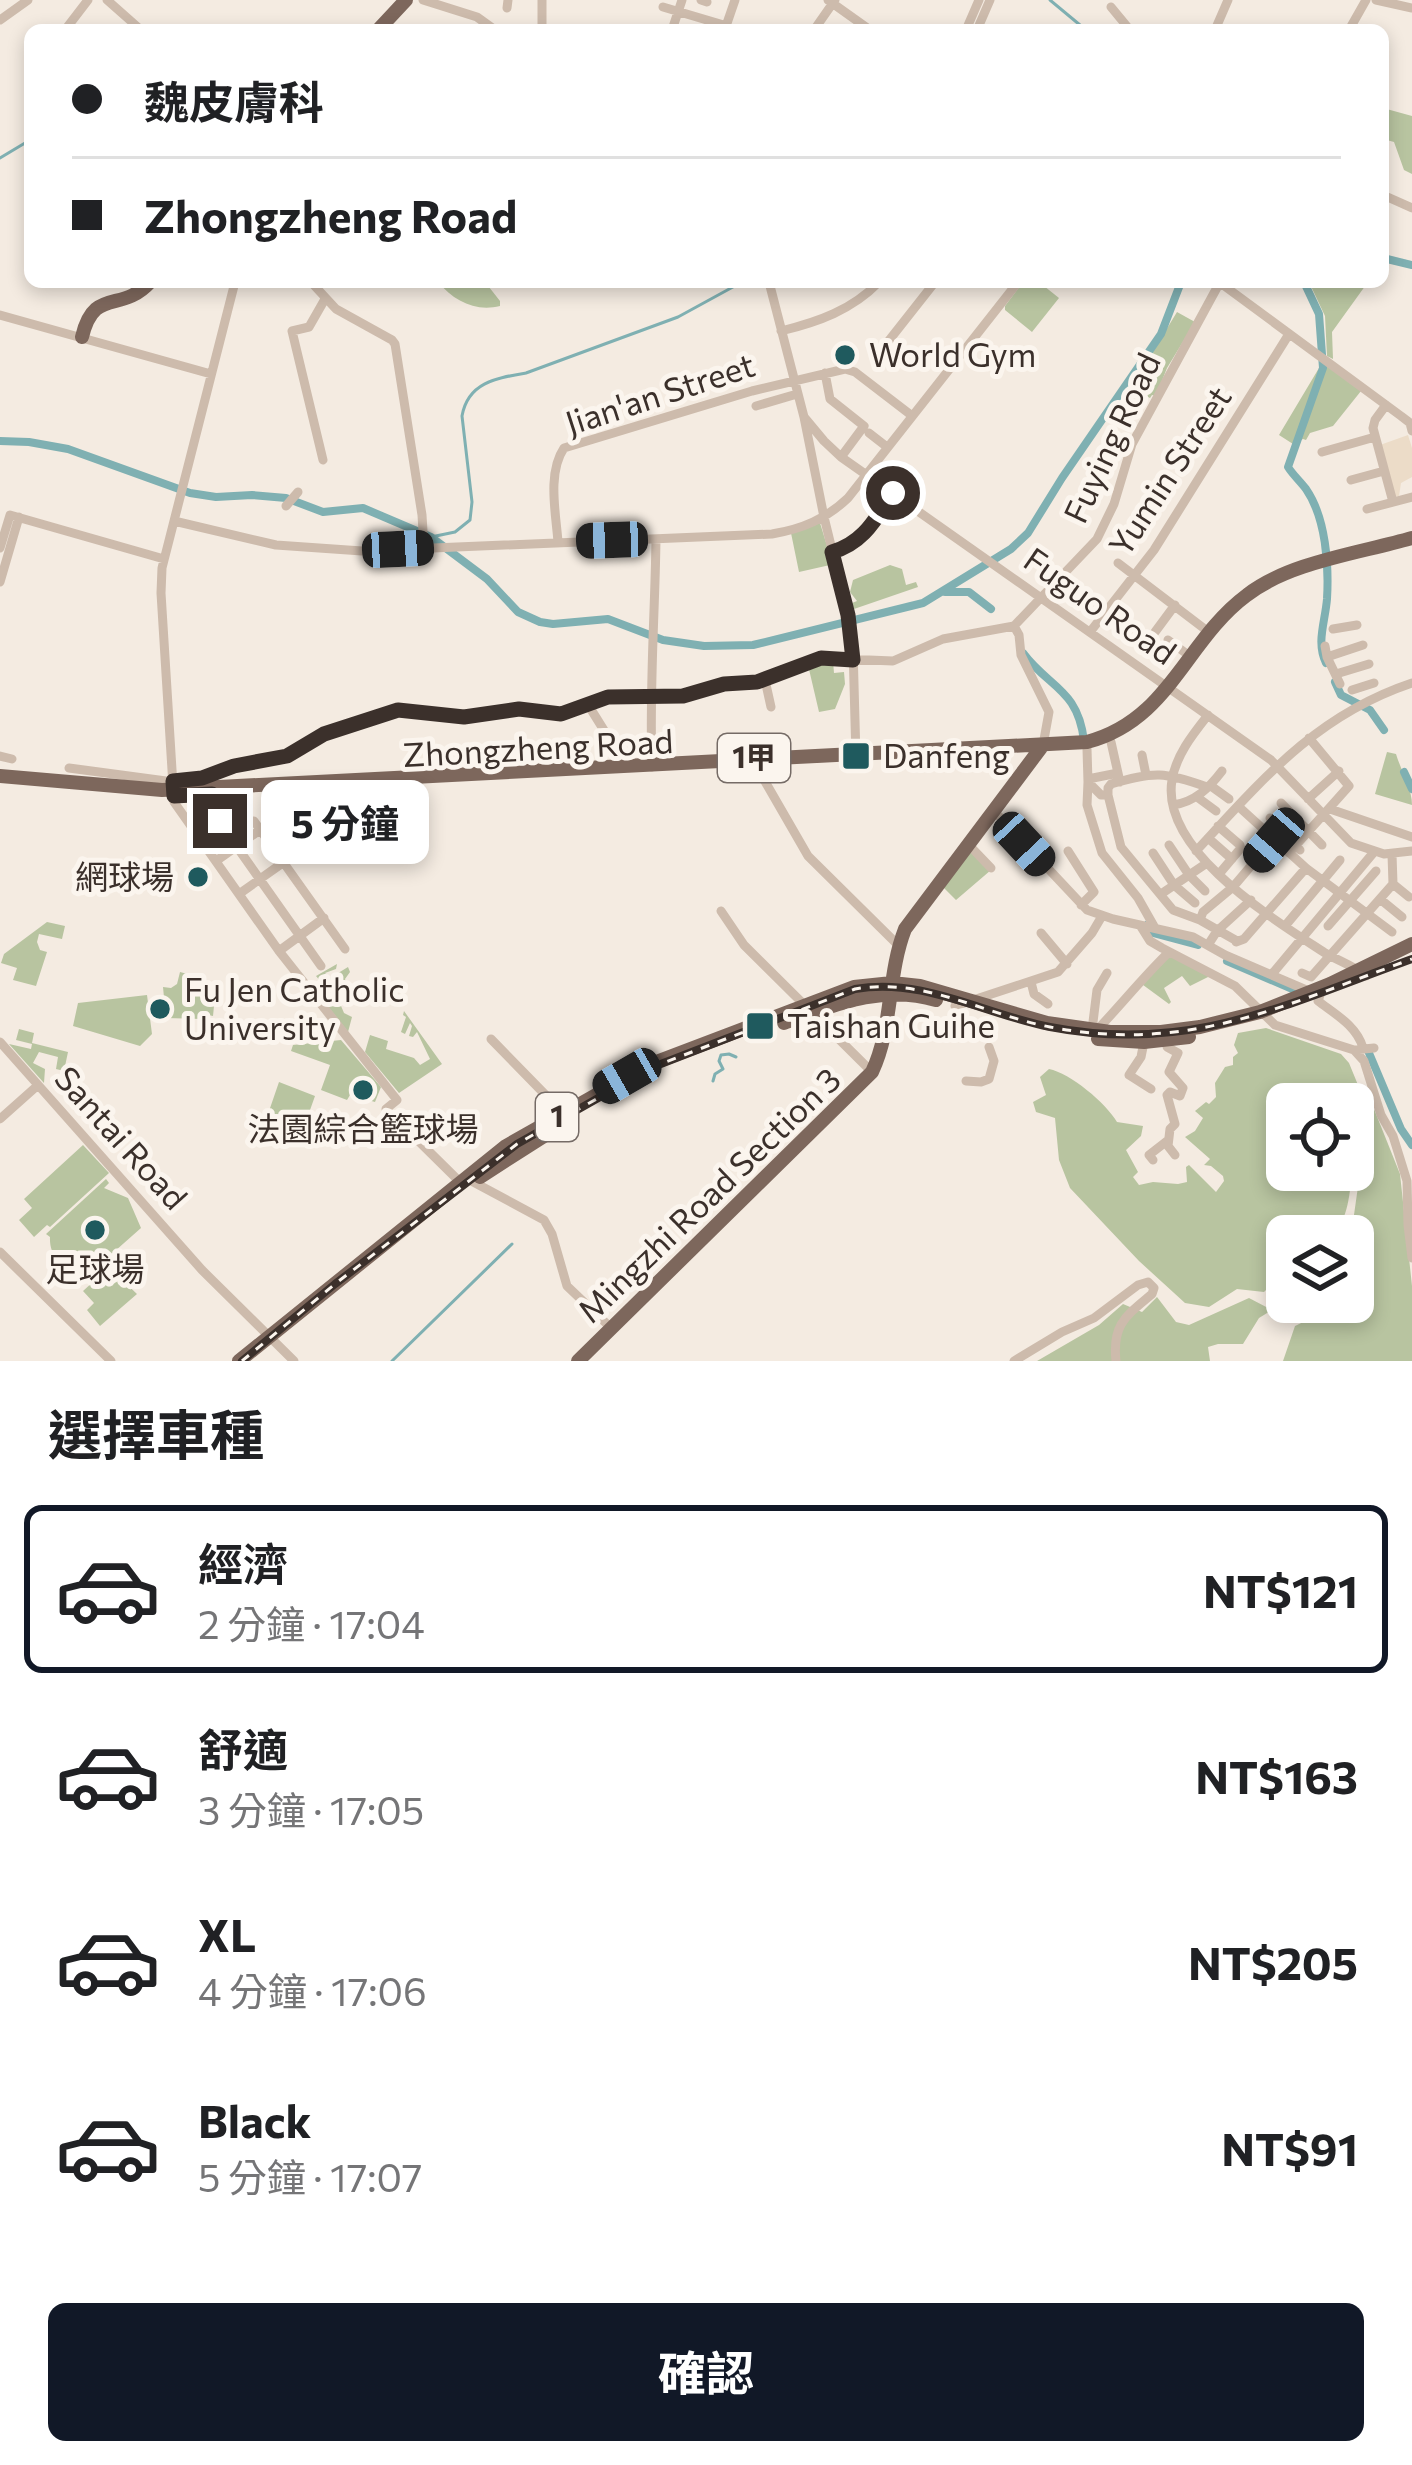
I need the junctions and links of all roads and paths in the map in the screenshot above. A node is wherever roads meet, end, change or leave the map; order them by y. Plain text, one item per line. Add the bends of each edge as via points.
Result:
1 (28, 0) edge
2 (88, 0) edge
3 (107, 0) edge
4 (406, 0) edge
5 (423, 0) edge
6 (682, 0) edge
7 (1376, 0) edge
8 (832, 1) edge
9 (663, 8) dead end
10 (1111, 8) dead end
11 (1412, 8) edge
12 (678, 13) junction
13 (2, 19) edge
14 (69, 24) edge
15 (133, 24) edge
16 (384, 24) edge
17 (487, 24) edge
18 (674, 24) edge
19 (713, 24) edge
20 (862, 24) edge
21 (1125, 24) edge
22 (144, 288) edge
23 (234, 288) edge
24 (316, 288) edge
25 (771, 288) edge
26 (872, 288) edge
27 (929, 288) edge
28 (1013, 288) edge
29 (1217, 288) edge
30 (1228, 288) edge
31 (325, 299) junction
32 (0, 314) edge
33 (781, 331) junction
34 (1289, 334) junction
35 (82, 338) junction
36 (883, 348) dead end
37 (825, 373) junction
38 (212, 374) junction
39 (793, 380) junction
40 (797, 394) junction
41 (1387, 405) junction
42 (756, 406) dead end
43 (911, 416) junction
44 (804, 417) junction
45 (1411, 425) edge
46 (869, 433) dead end
47 (1375, 437) junction
48 (887, 446) junction
49 (1322, 452) dead end
50 (841, 457) junction
51 (323, 460) dead end
52 (1384, 471) junction
53 (867, 474) junction
54 (1351, 480) dead end
55 (298, 492) dead end
56 (893, 493) junction
57 (1412, 497) edge
58 (1393, 502) junction
59 (286, 506) dead end
60 (1367, 509) dead end
61 (14, 516) junction
62 (824, 517) junction
63 (174, 521) junction
64 (656, 538) junction
65 (557, 542) junction
66 (1412, 542) edge
67 (425, 546) junction
68 (0, 548) edge
69 (832, 552) junction
70 (164, 559) junction
71 (1118, 563) dead end
72 (1136, 576) junction
73 (0, 582) edge
74 (1042, 598) junction
75 (1244, 598) junction
76 (1175, 604) junction
77 (1358, 625) dead end
78 (1333, 629) dead end
79 (1208, 630) junction
80 (1017, 631) junction
81 (1090, 632) junction
82 (1155, 632) dead end
83 (1168, 640) dead end
84 (1364, 645) dead end
85 (1188, 655) junction
86 (853, 660) junction
87 (1369, 664) dead end
88 (765, 680) junction
89 (1374, 682) dead end
90 (1412, 683) edge
91 (1171, 688) junction
92 (1352, 690) dead end
93 (649, 696) junction
94 (587, 703) junction
95 (771, 707) dead end
96 (1208, 715) junction
97 (1309, 738) junction
98 (1111, 742) junction
99 (1084, 746) junction
100 (1040, 749) junction
101 (1008, 753) junction
102 (856, 755) junction
103 (1142, 755) dead end
104 (625, 764) junction
105 (755, 764) junction
106 (1276, 764) junction
107 (652, 767) junction
108 (69, 768) dead end
109 (1222, 771) dead end
110 (1339, 771) junction
111 (1022, 772) junction
112 (1146, 775) junction
113 (1173, 775) junction
114 (1119, 777) junction
115 (0, 778) edge
116 (1088, 781) junction
117 (1209, 787) junction
118 (174, 789) junction
119 (212, 794) junction
120 (1108, 795) junction
121 (1197, 797) junction
122 (1308, 800) junction
123 (1233, 803) junction
124 (1281, 803) dead end
125 (1173, 806) junction
126 (994, 811) junction
127 (1216, 812) dead end
128 (1327, 812) junction
129 (1270, 818) dead end
130 (220, 821) junction
131 (1219, 826) junction
132 (260, 830) junction
133 (1308, 832) junction
134 (1412, 837) edge
135 (1208, 838) junction
136 (1274, 840) junction
137 (968, 844) junction
138 (1169, 845) dead end
139 (1322, 845) dead end
140 (237, 846) junction
141 (1121, 847) junction
142 (1295, 850) junction
143 (1196, 851) junction
144 (1412, 851) edge
145 (1374, 852) junction
146 (1153, 853) dead end
147 (1392, 854) junction
148 (1232, 859) junction
149 (1340, 860) dead end
150 (216, 861) junction
151 (284, 862) junction
152 (1207, 862) junction
153 (991, 868) dead end
154 (1306, 868) junction
155 (1376, 872) dead end
156 (1051, 874) junction
157 (1219, 874) junction
158 (1189, 875) junction
159 (260, 879) junction
160 (1323, 880) junction
161 (1393, 884) junction
162 (1174, 885) junction
163 (1233, 886) junction
164 (1205, 891) dead end
165 (239, 894) junction
166 (1161, 894) junction
167 (1345, 897) junction
168 (1409, 897) edge
169 (1142, 898) dead end
170 (1380, 899) junction
171 (1251, 900) junction
172 (1195, 903) dead end
173 (1081, 905) junction
174 (721, 911) dead end
175 (1268, 913) junction
176 (1368, 913) junction
177 (1102, 916) junction
178 (1402, 917) dead end
179 (324, 918) junction
180 (1200, 920) junction
181 (1286, 926) junction
182 (1328, 926) dead end
183 (1148, 927) junction
184 (1217, 931) junction
185 (1392, 932) dead end
186 (1041, 933) dead end
187 (300, 935) junction
188 (1303, 938) junction
189 (1237, 941) junction
190 (1412, 944) edge
191 (1208, 945) junction
192 (899, 946) junction
193 (345, 949) dead end
194 (279, 951) junction
195 (1169, 952) junction
196 (1412, 954) edge
197 (1225, 955) junction
198 (1331, 957) junction
199 (1066, 964) junction
200 (321, 966) dead end
201 (1302, 973) dead end
202 (1107, 974) dead end
203 (1272, 974) junction
204 (1363, 974) junction
205 (1030, 982) junction
206 (891, 988) junction
207 (1316, 994) junction
208 (961, 1003) junction
209 (1048, 1004) dead end
210 (808, 1010) junction
211 (1263, 1016) junction
212 (1094, 1030) junction
213 (491, 1039) dead end
214 (1167, 1041) junction
215 (0, 1042) edge
216 (1144, 1042) junction
217 (989, 1047) dead end
218 (1364, 1049) junction
219 (872, 1072) junction
220 (967, 1081) dead end
221 (37, 1086) junction
222 (1151, 1089) dead end
223 (568, 1116) junction
224 (0, 1119) edge
225 (1169, 1137) junction
226 (1175, 1156) dead end
227 (1153, 1160) dead end
228 (466, 1181) junction
229 (0, 1256) edge
230 (1412, 1258) edge
231 (610, 1327) junction
232 (272, 1339) junction
233 (107, 1361) edge
234 (238, 1361) edge
235 (252, 1361) edge
236 (294, 1361) edge
237 (578, 1361) edge
238 (1014, 1361) edge
239 (1116, 1361) edge

1 - 13 street
2 - 14 street
3 - 15 street
4 - 16 main road
5 - 17 street
6 - 12 street
7 - 11 street
8 - 20 street
9 - 12 street
10 - 21 street
12 - 18 street
12 - 19 street
22 - 35 main road via 96,307
23 - 38 street
24 - 31 street
25 - 33 street
26 - 33 street via 838,312
27 - 36 street
28 - 43 street
29 - 74 street, Fuying Road via 1132,444 1097,539
30 - 34 street
31 - 51 street via 308,327 292,331
31 - 67 street via 395,344
32 - 35 street
33 - 39 street
34 - 41 street
34 - 72 street, Yumin Street
35 - 38 street
37 - 39 street
37 - 43 street via 848,369
37 - 50 street via 830,400 863,427
38 - 63 street
39 - 40 street
39 - 65 street, Jian'an Street via 564,448 555,470
40 - 42 street
40 - 44 street
41 - 45 street
41 - 47 street
43 - 48 street
44 - 50 street, Fuguo Road
44 - 62 street
46 - 48 street
47 - 49 street
47 - 52 street
48 - 53 street
50 - 53 street, Fuguo Road
52 - 54 street
52 - 58 street
53 - 56 street, Fuguo Road
53 - 62 street
55 - 59 street
56 - 69 street via 863,536
56 - 74 street, Fuguo Road
57 - 58 street
58 - 60 street
61 - 68 street
61 - 70 street
61 - 73 street
62 - 64 street via 772,534
62 - 69 street
63 - 67 street via 293,548
63 - 70 street
64 - 65 street
64 - 93 street
65 - 67 street
66 - 75 main road, Zhongzheng Road / 1甲
69 - 86 street
70 - 118 street
71 - 72 street
72 - 76 street
72 - 81 street, Yumin Street
74 - 80 street, Fuying Road
74 - 81 street, Fuguo Road
75 - 79 main road, Zhongzheng Road / 1甲
75 - 91 main road, Zhongzheng Road / 1甲
76 - 79 street
76 - 82 street
77 - 78 street
79 - 85 main road, Zhongzheng Road / 1甲
80 - 86 street via 943,639 892,662
80 - 100 street via 1048,712
81 - 91 street, Fuguo Road
83 - 85 street
84 - 87 street via 1326,651 1338,679
85 - 91 main road, Zhongzheng Road / 1甲
86 - 88 street via 821,658
86 - 102 street
88 - 93 street
88 - 95 street
89 - 92 street
90 - 97 street
91 - 96 street, Fuguo Road
91 - 98 main road, Zhongzheng Road / 1甲 via 1139,727
91 - 99 main road, Zhongzheng Road / 1甲 via 1136,720
93 - 94 street
93 - 107 street
94 - 104 street
94 - 118 street via 561,714 398,710 324,734 287,756
96 - 106 street, Fuguo Road
96 - 113 street
97 - 106 street
97 - 110 street
98 - 99 main road, Zhongzheng Road / 1甲
98 - 114 street
99 - 100 main road, Zhongzheng Road / 1甲
99 - 116 street
100 - 101 main road, Zhongzheng Road / 1甲
100 - 102 main road, Zhongzheng Road / 1甲
100 - 111 main road, Mingzhi Road Section 3
101 - 102 main road, Zhongzheng Road / 1甲
101 - 111 main road
102 - 105 main road, Zhongzheng Road / 1甲
102 - 107 main road, Zhongzheng Road / 1甲
103 - 112 street
104 - 107 main road, Zhongzheng Road / 1甲
104 - 118 main road, Zhongzheng Road / 1甲
105 - 107 main road, Zhongzheng Road / 1甲
105 - 192 street via 808,856
106 - 122 street, Fuguo Road
106 - 123 street
107 - 119 main road, Zhongzheng Road / 1甲
108 - 118 street
109 - 117 street
110 - 122 street
110 - 128 street via 1349,786
111 - 126 main road, Mingzhi Road Section 3
112 - 113 street
112 - 114 street
113 - 117 street
113 - 125 street
114 - 116 street
114 - 120 street
115 - 118 main road, Zhongzheng Road / 1甲
116 - 120 street
116 - 183 street via 1102,853 1138,898
117 - 121 street
117 - 123 street
118 - 119 main road, Zhongzheng Road / 1甲
118 - 150 street via 174,802
119 - 130 street
120 - 141 street
121 - 125 street
121 - 127 street
122 - 128 street, Fuguo Road
123 - 131 street
123 - 136 street
124 - 133 street
125 - 143 street
126 - 137 main road, Mingzhi Road Section 3
126 - 156 street
128 - 133 street
128 - 134 street
128 - 145 street, Fuguo Road via 1351,843
129 - 142 street
130 - 132 street via 254,821
130 - 140 street
131 - 135 street
131 - 148 street via 1241,846
132 - 140 street
132 - 151 street
133 - 139 street
133 - 142 street
135 - 143 street
135 - 148 street
136 - 142 street
136 - 163 street
137 - 153 street
137 - 192 main road, Mingzhi Road Section 3
138 - 158 street
140 - 150 street
140 - 159 street
141 - 166 street
141 - 169 street via 1107,856
142 - 154 street
143 - 152 street
144 - 147 street
145 - 147 street
145 - 167 street
146 - 162 street
147 - 161 street
148 - 157 street
149 - 160 street
150 - 165 street
151 - 159 street
151 - 179 street
152 - 157 street
152 - 158 street
154 - 160 street
154 - 175 street
155 - 167 street
156 - 173 street
156 - 173 street via 1069,853 1094,892
157 - 163 street
158 - 162 street
158 - 164 street
159 - 165 street
159 - 187 street
160 - 167 street
160 - 181 street
161 - 168 street
161 - 170 street
162 - 166 street
162 - 172 street
163 - 171 street
163 - 180 street
165 - 194 street
166 - 180 street via 1177,913
167 - 176 street
167 - 182 street
167 - 188 street
170 - 176 street
170 - 178 street
171 - 175 street
171 - 184 street
173 - 177 street
174 - 210 street
175 - 181 street
175 - 189 street
176 - 185 street
176 - 198 street
177 - 183 street
177 - 199 street
179 - 187 street
179 - 193 street
180 - 184 street
181 - 188 street
183 - 191 street
183 - 195 street via 1150,940
184 - 189 street
184 - 191 street
186 - 199 street
187 - 194 street
187 - 200 street
188 - 198 street
188 - 203 street
189 - 197 street
190 - 204 main road, 1
191 - 197 street
192 - 206 main road, Mingzhi Road Section 3
194 - 228 street via 398,1100 386,1109
195 - 211 street via 1234,986
195 - 212 street
196 - 204 main road, 1
197 - 203 street
198 - 201 street via 1311,977
198 - 204 street
199 - 205 street
202 - 212 street via 1097,990
203 - 207 street
204 - 207 main road, 1
205 - 208 street
205 - 209 street
206 - 208 main road, 1 via 920,986
206 - 210 main road, 1
206 - 219 main road, Mingzhi Road Section 3
207 - 211 main road, 1
207 - 218 street
208 - 212 main road, 1
208 - 216 main road, 1 via 1046,1030
210 - 219 street
210 - 223 main road, 1
211 - 212 main road, 1 via 1161,1032
211 - 214 main road, 1
211 - 218 street via 1285,1030
213 - 223 street
214 - 216 main road, 1
214 - 225 street via 1178,1054 1169,1072 1183,1088 1180,1096 1167,1095
215 - 221 street, Santai Road
216 - 222 street via 1130,1075
217 - 220 street via 989,1078
218 - 230 street via 1407,1181
219 - 231 main road, Mingzhi Road Section 3
221 - 224 street
221 - 232 street, Santai Road
223 - 228 main road, 1
225 - 226 street
225 - 227 street via 1149,1155
228 - 231 street via 546,1223 567,1286
228 - 232 main road, 1
229 - 233 street
231 - 237 main road, Mingzhi Road Section 3
232 - 234 main road, 1
232 - 235 main road, 1
232 - 236 street, Santai Road
238 - 239 street via 1148,1282 1152,1294 1120,1324

